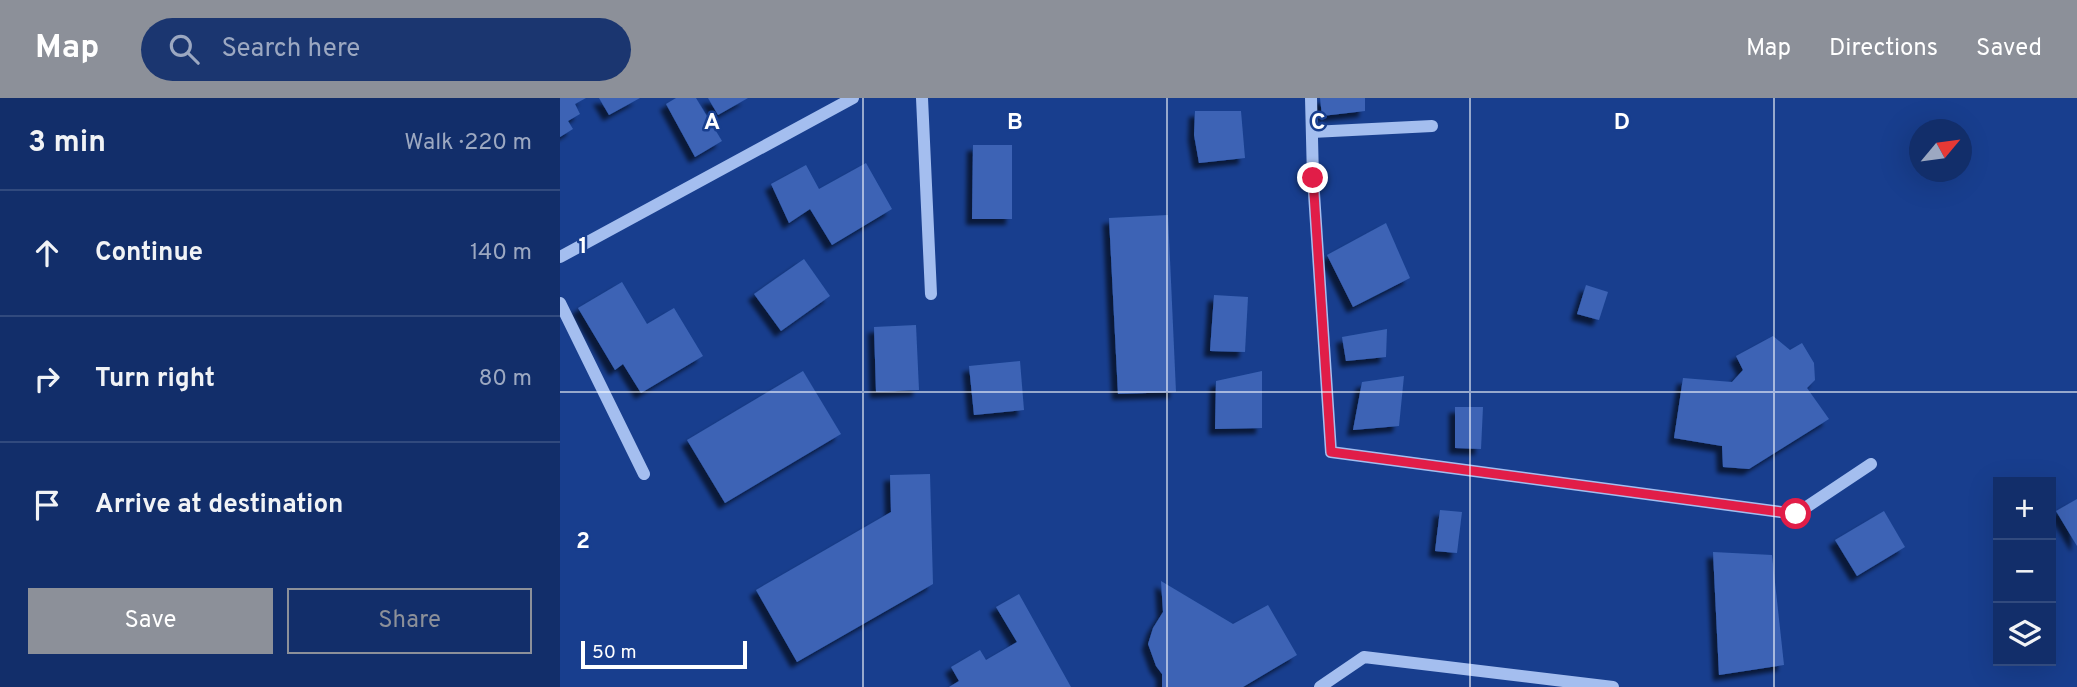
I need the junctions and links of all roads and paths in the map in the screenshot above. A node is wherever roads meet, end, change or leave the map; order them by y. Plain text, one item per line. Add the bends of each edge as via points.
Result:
1 (853, 98) edge
2 (922, 98) edge
3 (1311, 98) edge
4 (1432, 126) dead end
5 (1312, 132) junction
6 (560, 257) edge
7 (931, 294) dead end
8 (560, 303) edge
9 (1871, 464) dead end
10 (644, 474) dead end
11 (1320, 687) edge
12 (1613, 687) edge

1 - 6 lane
2 - 7 lane
3 - 5 lane
4 - 5 lane
5 - 9 lane via 1331,452 1796,514
8 - 10 lane
11 - 12 lane via 1364,657

